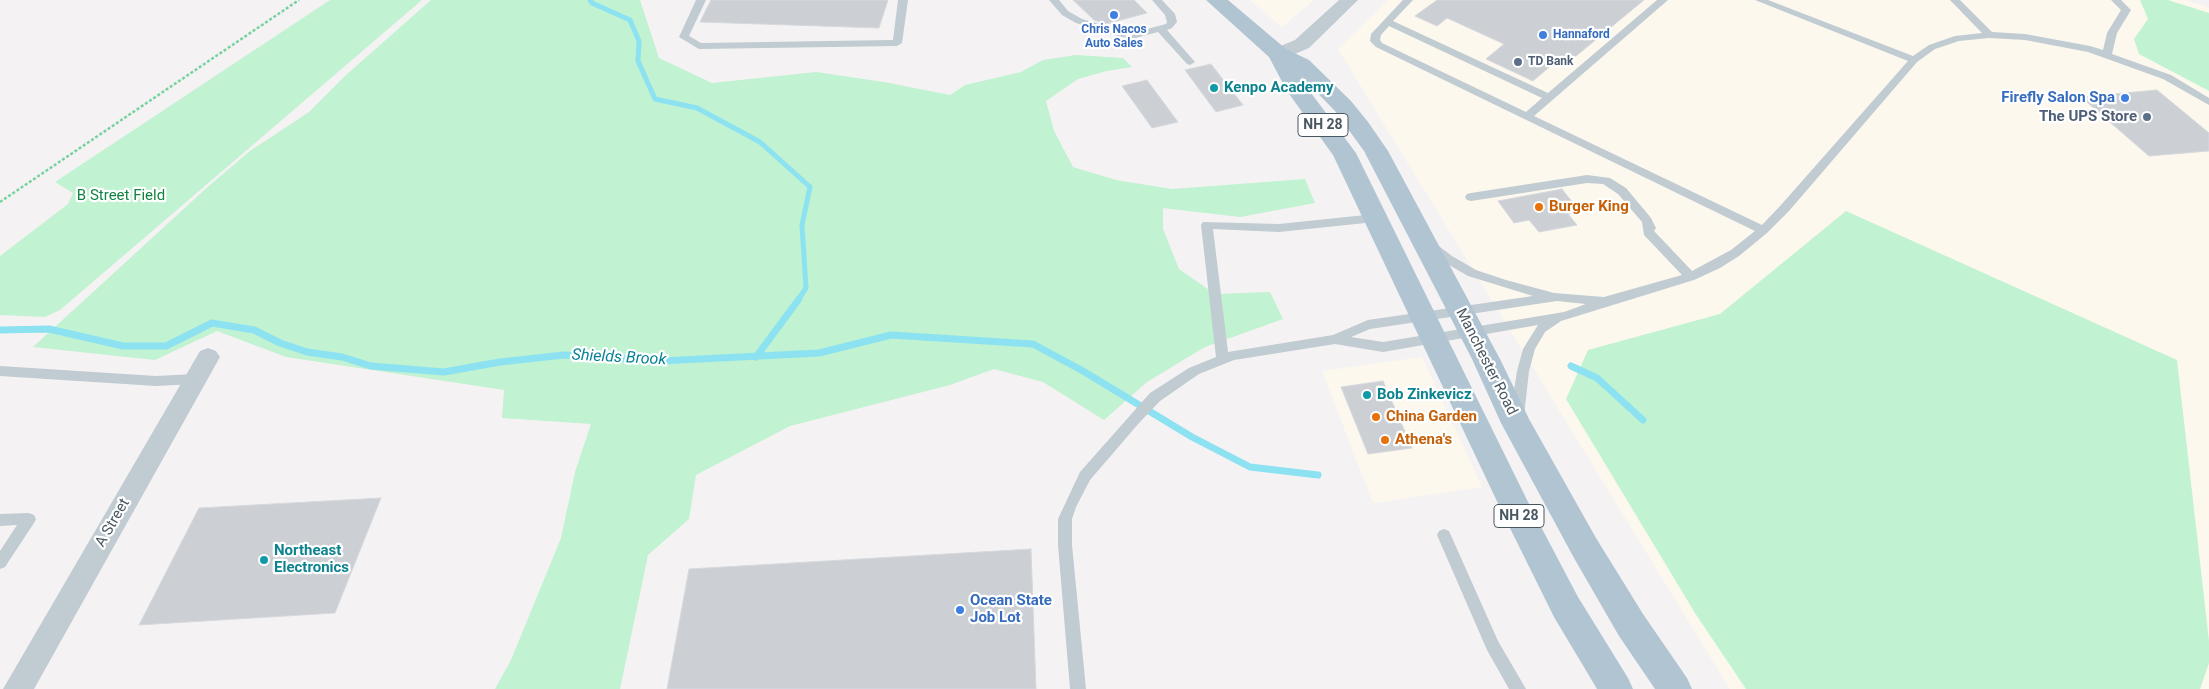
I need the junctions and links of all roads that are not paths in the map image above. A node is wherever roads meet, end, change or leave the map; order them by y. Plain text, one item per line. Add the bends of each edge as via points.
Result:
1 (701, 0) edge
2 (903, 0) edge
3 (1054, 0) edge
4 (1157, 0) edge
5 (1216, 0) edge
6 (1349, 0) edge
7 (1408, 0) edge
8 (1663, 0) edge
9 (1760, 0) edge
10 (1955, 0) edge
11 (2116, 0) edge
12 (1387, 22) junction
13 (1162, 30) junction
14 (1989, 35) junction
15 (1278, 54) junction
16 (2107, 54) junction
17 (1914, 60) junction
18 (1190, 62) dead end
19 (1548, 97) junction
20 (2209, 102) edge
21 (1527, 116) junction
22 (1471, 198) dead end
23 (1376, 218) junction
24 (1763, 230) junction
25 (1419, 232) junction
26 (1690, 277) junction
27 (1557, 297) junction
28 (1607, 301) junction
29 (1565, 316) junction
30 (1465, 321) junction
31 (1428, 327) junction
32 (1335, 339) junction
33 (1222, 360) junction
34 (201, 368) joint
35 (0, 371) edge
36 (1516, 423) junction
37 (0, 520) edge
38 (1444, 535) dead end
39 (0, 563) edge
40 (1608, 682) edge
41 (18, 689) edge
42 (1078, 689) edge
43 (1518, 689) edge
44 (1675, 689) edge

1 - 2 lane via 684,37 699,46 897,43
3 - 13 lane via 1065,13 1093,27 1132,36
4 - 13 lane via 1170,14 1172,22
5 - 15 main road, Manchester Road / NH 28
6 - 15 street via 1302,44
7 - 12 lane
8 - 19 lane
9 - 17 lane
10 - 14 lane
11 - 16 lane via 2126,10 2112,33
12 - 19 lane
12 - 21 lane via 1375,37 1379,45
13 - 18 lane
14 - 16 lane via 2038,39
14 - 17 lane via 1944,42
15 - 23 main road, Manchester Road / NH 28 via 1298,91 1344,154
15 - 25 main road, Manchester Road / NH 28 via 1312,74 1360,127
16 - 20 lane via 2167,77
17 - 24 lane via 1786,208
19 - 21 lane
21 - 24 lane
22 - 26 lane via 1587,179 1614,184 1647,221 1648,232
23 - 31 main road, Manchester Road / NH 28
23 - 33 lane via 1279,228 1207,225
24 - 26 lane via 1735,253
25 - 27 lane via 1448,259 1472,273
25 - 30 main road, Manchester Road / NH 28
26 - 28 lane
27 - 28 lane
27 - 30 lane
28 - 29 lane
29 - 30 lane
29 - 36 lane via 1541,329 1530,349 1523,371
30 - 31 lane
30 - 31 lane
30 - 36 main road, Manchester Road / NH 28
31 - 32 lane via 1368,325
31 - 32 lane via 1383,347
31 - 40 main road, Manchester Road / NH 28 via 1518,514
32 - 33 lane
33 - 42 lane via 1194,371 1155,397 1134,418 1085,476 1065,519
34 - 35 lane via 156,381
34 - 41 street, A Street
36 - 44 main road, Manchester Road / NH 28 via 1631,625
37 - 39 lane via 29,519
38 - 43 lane via 1492,645

